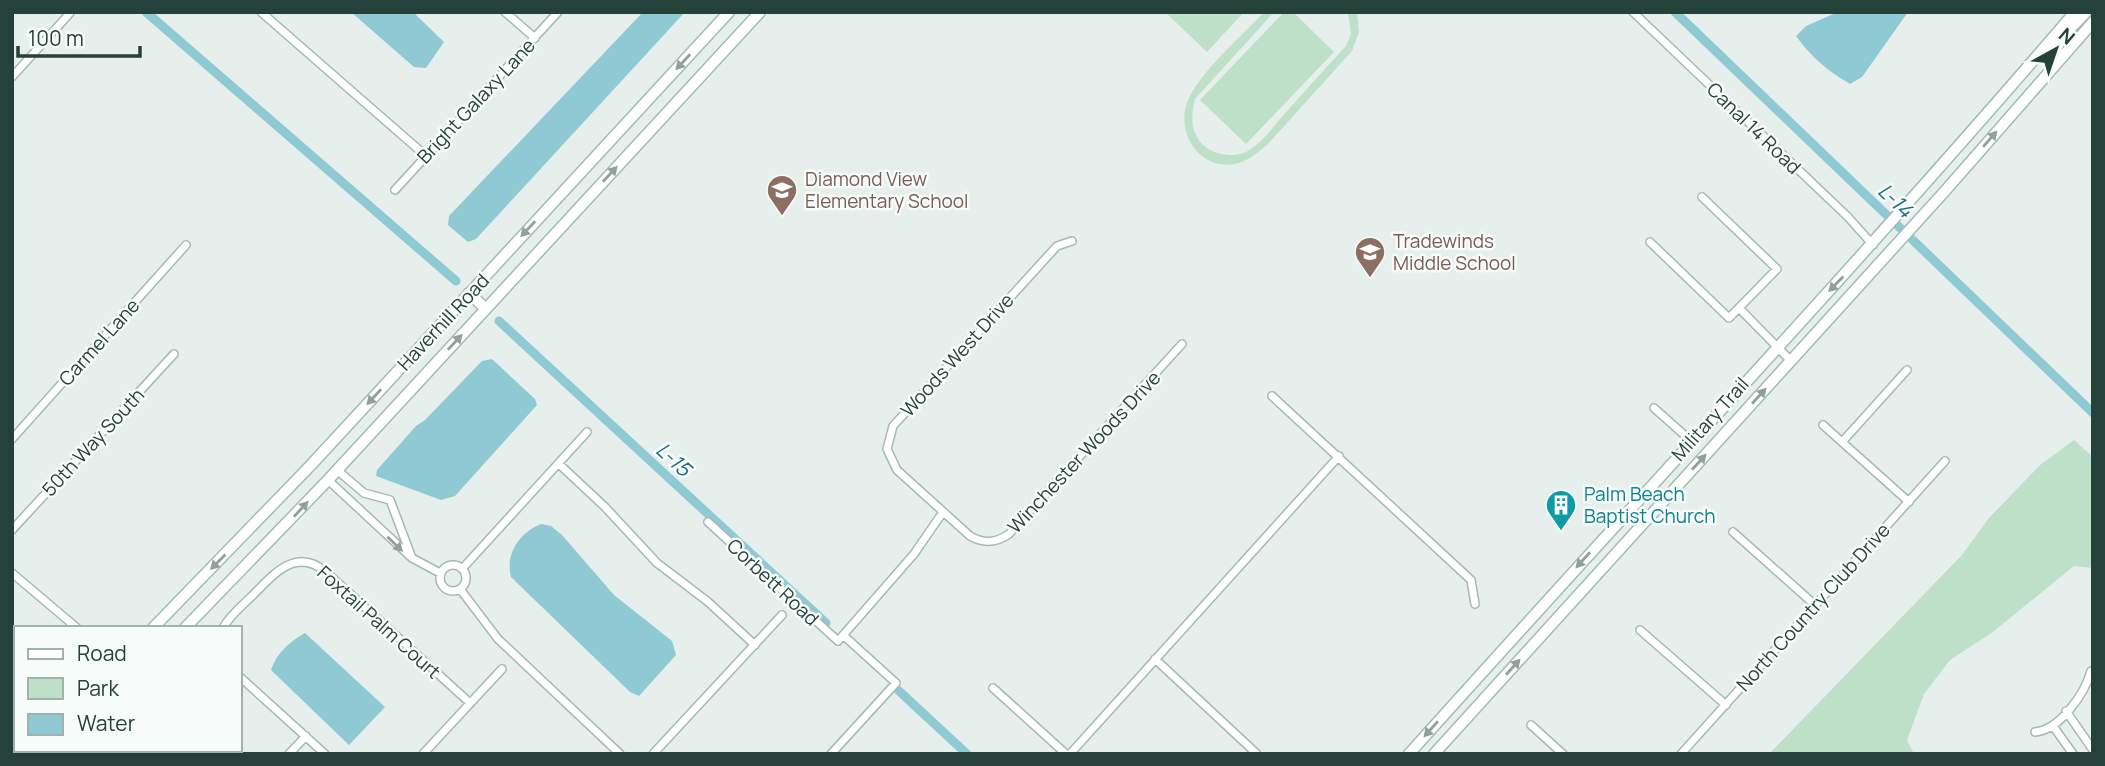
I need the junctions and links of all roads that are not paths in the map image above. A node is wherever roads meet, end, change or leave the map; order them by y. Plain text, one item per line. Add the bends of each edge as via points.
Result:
1 (261, 12) edge
2 (505, 12) edge
3 (558, 12) edge
4 (729, 12) edge
5 (760, 12) edge
6 (1633, 12) edge
7 (2075, 12) edge
8 (2086, 12) edge
9 (70, 13) edge
10 (2093, 22) edge
11 (535, 38) junction
12 (2058, 61) junction
13 (2032, 62) junction
14 (12, 77) edge
15 (2033, 90) junction
16 (426, 156) junction
17 (395, 190) dead end
18 (1702, 197) dead end
19 (1072, 241) dead end
20 (1650, 242) dead end
21 (187, 245) dead end
22 (1873, 245) junction
23 (469, 293) junction
24 (486, 309) junction
25 (1740, 309) junction
26 (1182, 344) dead end
27 (1776, 347) junction
28 (174, 354) dead end
29 (1791, 361) junction
30 (1907, 370) dead end
31 (1272, 396) dead end
32 (1654, 408) dead end
33 (1823, 425) dead end
34 (587, 432) dead end
35 (12, 439) edge
36 (1690, 440) junction
37 (1842, 442) junction
38 (1339, 456) junction
39 (1945, 461) dead end
40 (559, 464) junction
41 (337, 470) junction
42 (328, 480) junction
43 (1909, 502) junction
44 (943, 512) junction
45 (708, 522) dead end
46 (12, 530) edge
47 (1733, 531) dead end
48 (412, 558) junction
49 (462, 569) junction
50 (12, 573) edge
51 (440, 573) junction
52 (460, 589) junction
53 (1475, 604) dead end
54 (1815, 605) junction
55 (782, 615) dead end
56 (75, 626) edge
57 (155, 626) edge
58 (187, 626) edge
59 (225, 626) edge
60 (1640, 630) dead end
61 (840, 638) junction
62 (755, 645) junction
63 (1155, 659) junction
64 (502, 669) dead end
65 (2091, 671) dead end
66 (242, 679) edge
67 (993, 688) dead end
68 (470, 703) junction
69 (1726, 705) junction
70 (2066, 711) junction
71 (1531, 725) dead end
72 (2053, 726) junction
73 (2035, 732) dead end
74 (306, 736) junction
75 (2093, 750) edge
76 (289, 754) edge
77 (325, 754) edge
78 (424, 754) edge
79 (620, 754) edge
80 (653, 754) edge
81 (831, 754) edge
82 (1068, 754) edge
83 (1257, 754) edge
84 (1409, 754) edge
85 (1434, 754) edge
86 (1563, 754) edge
87 (1681, 754) edge
88 (2073, 754) edge

1 - 16 street
2 - 11 street
3 - 11 street, Bright Galaxy Lane
4 -> 23 main road, Haverhill Road
24 -> 5 main road, Haverhill Road
6 - 22 street, Canal 14 Road
7 - 13 main road, Military Trail
8 - 12 main road via 2057,46
9 - 14 street
10 - 12 main road, Military Trail
11 - 16 street, Bright Galaxy Lane
12 - 15 main road, Military Trail
13 - 15 main road
13 - 22 main road, Military Trail
29 -> 15 main road, Military Trail
16 - 17 street, Bright Galaxy Lane
18 - 25 street via 1777,269
19 - 44 street, Woods West Drive via 1057,246 890,431 887,449 893,465
20 - 25 street via 1729,318
21 - 35 street, Carmel Lane
22 -> 27 main road, Military Trail
23 - 24 main road
23 -> 57 main road, Haverhill Road
41 -> 24 main road, Haverhill Road
25 - 27 street
26 - 44 street, Winchester Woods Drive via 1010,534 993,541 976,539
27 - 29 street
27 - 36 main road, Military Trail
28 - 46 street, 50th Way South
85 -> 29 main road, Military Trail
30 - 37 street
31 - 38 street
32 - 36 street
33 - 37 street
34 - 40 street
36 -> 84 main road, Military Trail
37 - 43 street
38 - 53 street via 1471,580
38 - 63 street
39 - 43 street, North Country Club Drive
40 - 49 street
40 - 62 street via 657,563
41 - 42 main road, Haverhill Road
41 - 48 street via 364,493 390,500
42 -> 48 street
58 -> 42 main road, Haverhill Road
43 - 54 street, North Country Club Drive
44 - 61 street via 914,554
45 - 61 street, Corbett Road
47 - 54 street
48 - 51 street
49 - 51 street via 450,565
49 - 52 street via 466,579
50 - 56 street
51 - 52 street via 443,587
52 - 79 street via 498,639
54 - 69 street, North Country Club Drive
55 - 62 street
59 - 68 street, Foxtail Palm Court via 281,567 308,561 326,572
60 - 69 street
61 - 81 street, Corbett Road via 896,683
62 - 80 street
63 - 82 street
63 - 83 street
64 - 68 street
65 - 70 street
66 - 74 street
67 - 82 street
68 - 78 street
69 - 87 street, North Country Club Drive
70 - 72 street
70 - 75 street
71 - 86 street
72 - 73 street
72 - 88 street
74 - 76 street
74 - 77 street

